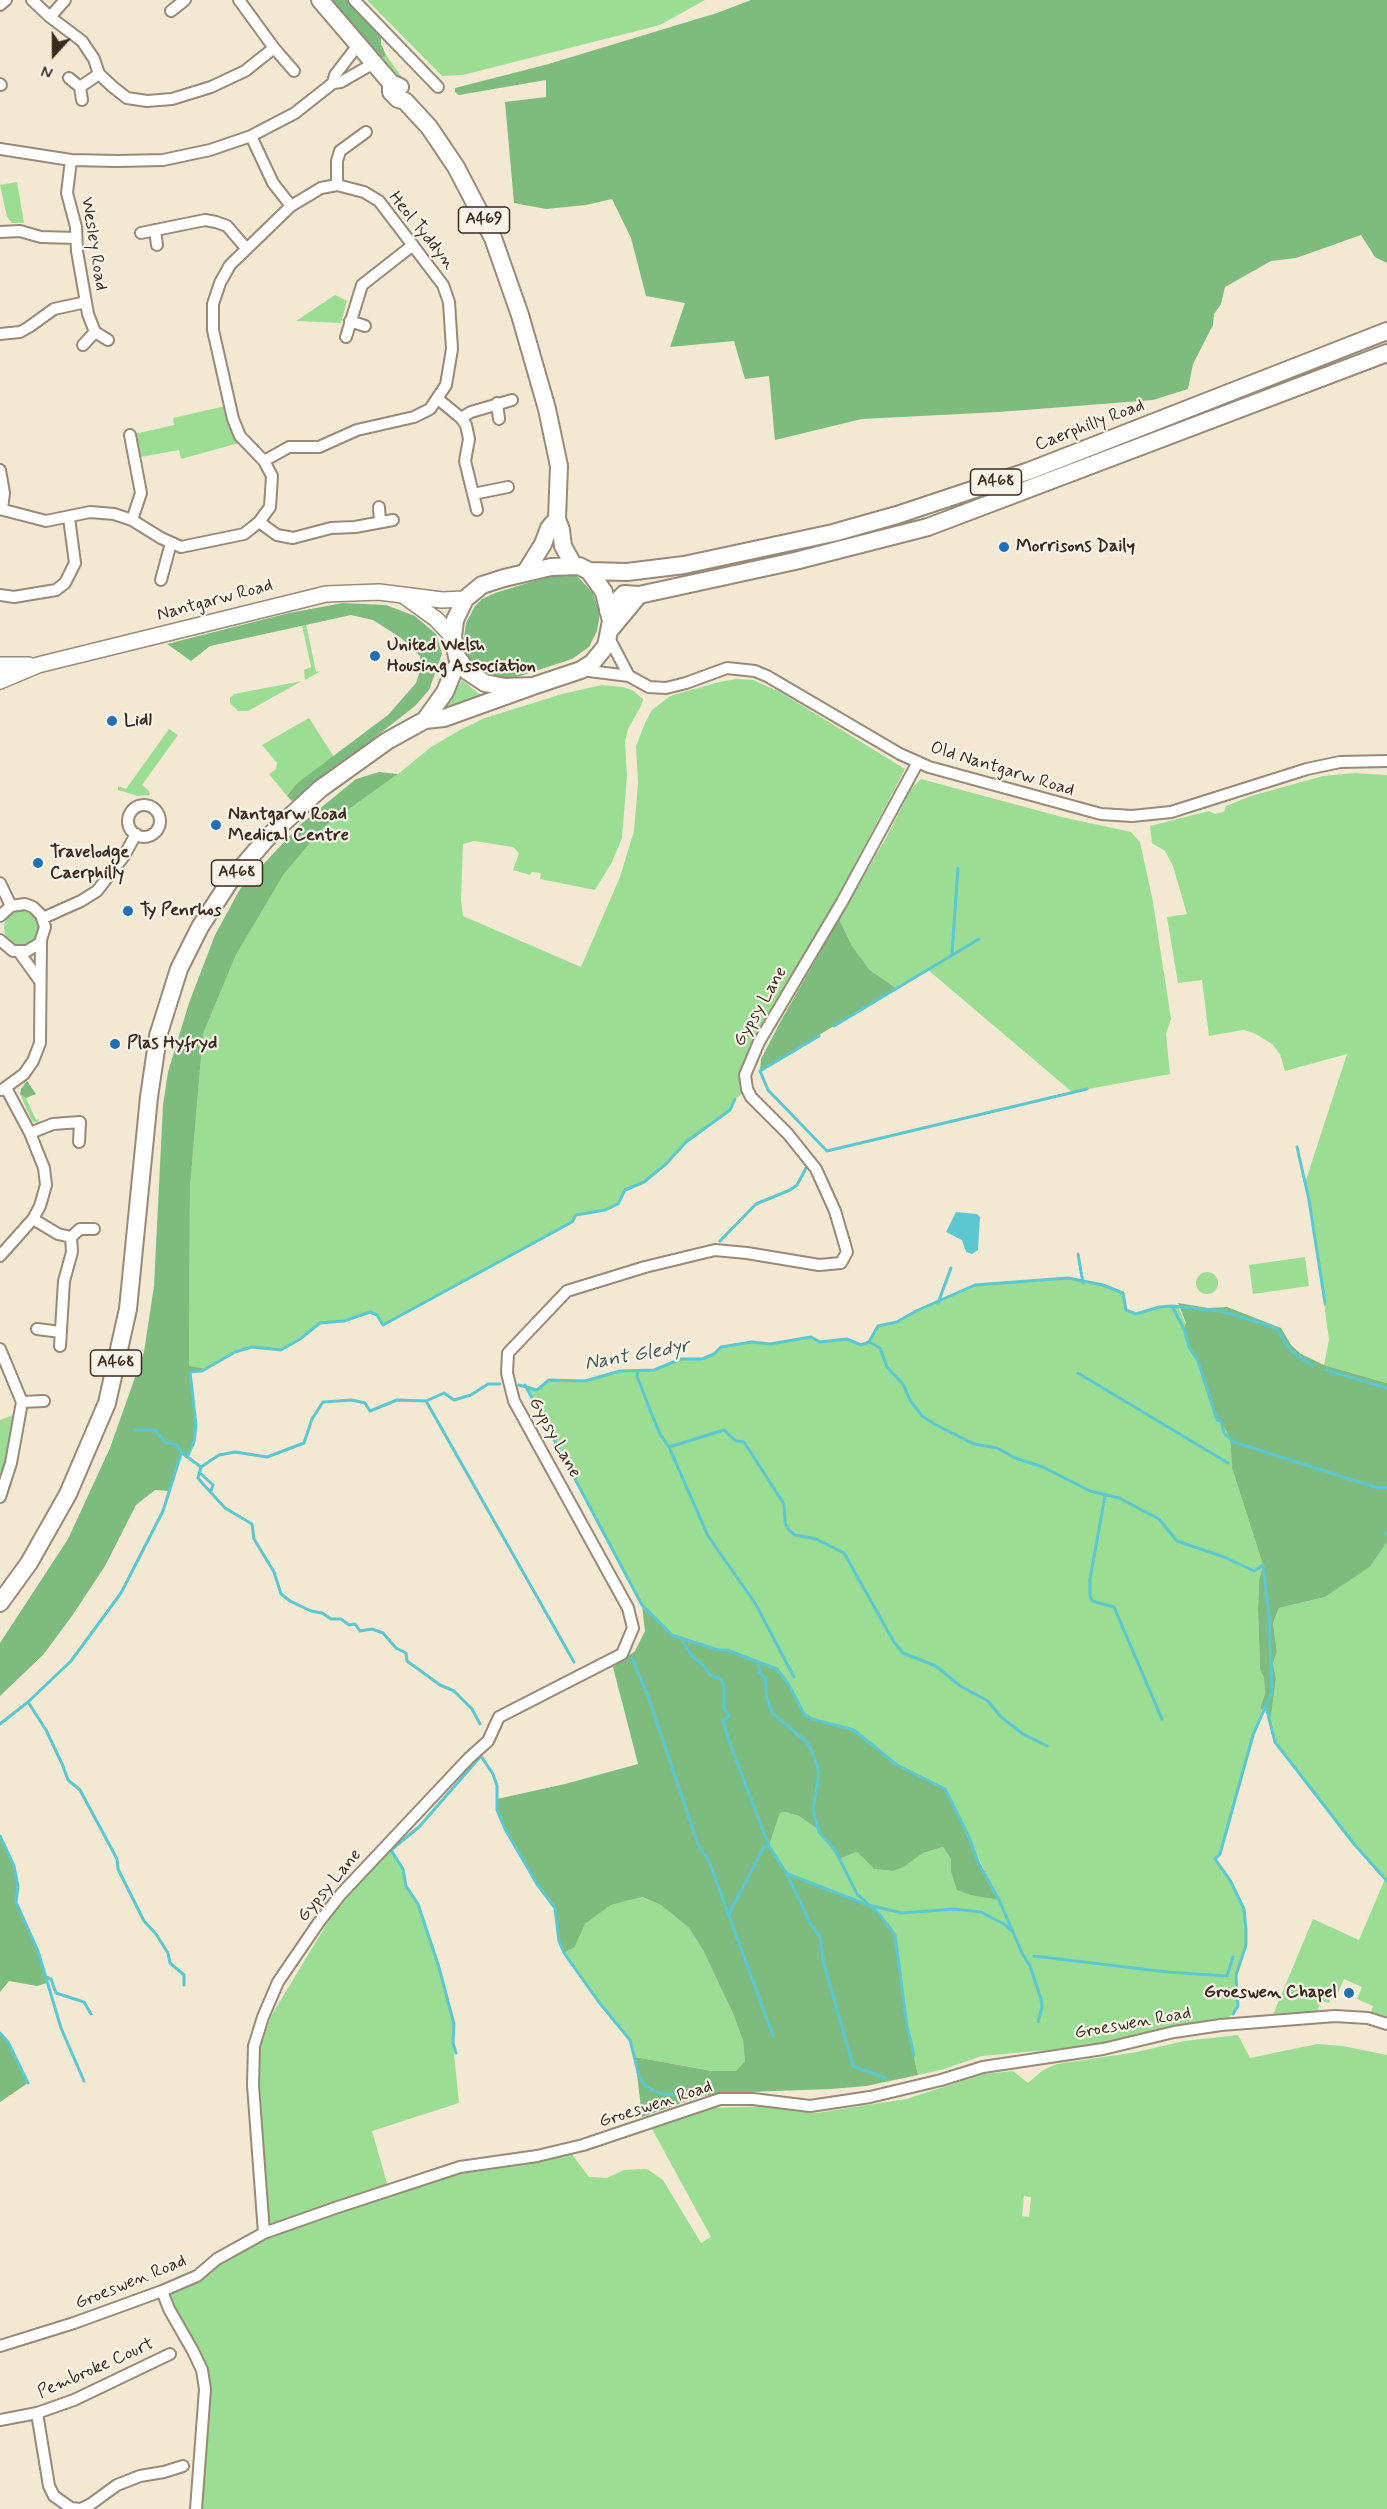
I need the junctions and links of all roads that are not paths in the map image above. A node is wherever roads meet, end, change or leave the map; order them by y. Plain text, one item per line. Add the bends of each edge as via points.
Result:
1 (6, 0) edge
2 (32, 0) edge
3 (65, 0) edge
4 (185, 0) edge
5 (238, 0) edge
6 (320, 0) edge
7 (354, 0) edge
8 (0, 5) edge
9 (171, 11) dead end
10 (50, 18) junction
11 (358, 45) junction
12 (274, 48) junction
13 (374, 63) junction
14 (294, 71) dead end
15 (99, 74) junction
16 (69, 78) dead end
17 (333, 83) junction
18 (80, 87) junction
19 (438, 87) dead end
20 (82, 100) dead end
21 (366, 132) dead end
22 (251, 136) junction
23 (0, 149) edge
24 (71, 160) junction
25 (337, 185) junction
26 (291, 206) junction
27 (1, 229) edge
28 (155, 230) junction
29 (141, 233) dead end
30 (76, 238) junction
31 (157, 245) dead end
32 (413, 245) junction
33 (246, 248) junction
34 (86, 302) junction
35 (350, 321) junction
36 (365, 326) dead end
37 (1387, 331) edge
38 (95, 332) junction
39 (0, 334) edge
40 (346, 337) dead end
41 (108, 340) dead end
42 (83, 345) dead end
43 (1387, 353) edge
44 (438, 399) junction
45 (512, 400) dead end
46 (497, 403) junction
47 (461, 418) junction
48 (499, 419) dead end
49 (130, 435) dead end
50 (264, 461) junction
51 (0, 470) edge
52 (508, 487) dead end
53 (473, 494) junction
54 (379, 507) dead end
55 (1, 509) edge
56 (477, 510) dead end
57 (69, 518) junction
58 (556, 519) junction
59 (132, 520) junction
60 (393, 520) dead end
61 (260, 522) junction
62 (380, 522) junction
63 (171, 543) junction
64 (581, 569) junction
65 (158, 572) dead end
66 (525, 573) junction
67 (0, 595) edge
68 (639, 595) junction
69 (404, 596) junction
70 (465, 599) junction
71 (608, 611) junction
72 (610, 634) junction
73 (453, 637) junction
74 (461, 662) junction
75 (0, 665) edge
76 (38, 665) junction
77 (581, 670) junction
78 (629, 676) junction
79 (0, 681) edge
80 (533, 686) junction
81 (425, 720) junction
82 (1387, 761) edge
83 (918, 762) junction
84 (136, 834) dead end
85 (0, 883) edge
86 (11, 906) junction
87 (0, 916) edge
88 (43, 918) junction
89 (0, 940) edge
90 (41, 941) junction
91 (19, 952) junction
92 (40, 981) junction
93 (3, 1090) edge
94 (81, 1109) dead end
95 (80, 1122) junction
96 (30, 1133) junction
97 (79, 1142) dead end
98 (33, 1219) junction
99 (94, 1229) dead end
100 (71, 1237) junction
101 (0, 1255) edge
102 (37, 1329) dead end
103 (61, 1332) junction
104 (60, 1346) dead end
105 (0, 1349) edge
106 (44, 1401) dead end
107 (22, 1402) junction
108 (0, 1497) edge
109 (0, 1603) edge
110 (1387, 2024) edge
111 (264, 2233) junction
112 (162, 2292) junction
113 (0, 2346) edge
114 (170, 2354) dead end
115 (37, 2413) junction
116 (0, 2420) edge
117 (183, 2466) dead end
118 (196, 2509) edge

1 - 8 street
2 - 10 street
3 - 10 street
4 - 9 street
5 - 12 street
6 - 11 main road, A469
7 - 19 street
10 - 15 street via 82,41
11 - 13 main road, A469
11 - 17 street
12 - 14 street
12 - 15 street via 245,72 172,99 127,98
13 - 17 street
13 - 58 main road, A469 via 391,83 399,85 405,101 429,127 456,167 497,249 547,409 559,466
15 - 18 street
16 - 18 street
17 - 22 street via 295,112
18 - 20 street
21 - 25 street via 340,151
22 - 24 street via 163,160
22 - 26 street via 273,183
23 - 24 street
24 - 30 street, Wesley Road via 67,193
25 - 26 street via 321,188
25 - 32 street, Heol Tyddyn via 364,192 379,201
26 - 33 street
27 - 30 street via 41,237
28 - 29 street
28 - 31 street
28 - 33 street via 205,220 216,222 227,226
30 - 34 street, Wesley Road
32 - 35 street via 362,285
32 - 44 street, Heol Tyddyn via 443,285 449,302 452,349 446,386
33 - 50 street via 220,282 213,304 213,330 233,419 240,436
34 - 38 street, Wesley Road
34 - 39 street via 54,309 20,332
35 - 36 street
35 - 40 street
37 - 64 main road, Caerphilly Road / A468 via 1029,471 897,515 684,565 627,572
38 - 41 street
38 - 42 street
43 - 68 main road, A468 via 928,527
44 - 47 street
44 - 50 street via 430,409 414,417 357,430 319,447 289,447
45 - 46 street
46 - 47 street
46 - 48 street
47 - 53 street via 469,440 465,461
49 - 59 street via 141,493
50 - 61 street via 272,476 273,490 270,507
51 - 55 street via 4,493
52 - 53 street
53 - 56 street
54 - 62 street
55 - 57 street via 46,521
57 - 59 street via 90,512
57 - 67 street via 75,562 65,583 56,590 14,597
58 - 64 main road, A469 via 563,546
58 - 66 main road, A469
59 - 63 street
60 - 62 street
61 - 62 street via 277,535 293,538
61 - 63 street via 244,534 181,547
63 - 65 street
64 - 66 main road via 551,567
64 - 71 main road via 604,592
66 - 70 main road via 482,585
68 - 71 main road, A468 via 624,594
68 - 72 main road
69 - 70 main road, Nantgarw Road
69 - 73 main road, Nantgarw Road
69 - 76 main road, Nantgarw Road via 378,592 326,594
70 - 73 main road via 455,620
71 - 72 main road
72 - 77 main road via 601,654
72 - 78 street
73 - 74 main road
74 - 80 main road via 467,671 485,682 505,687
74 - 81 main road, A468
75 - 76 main road, Nantgarw Road
76 - 79 main road, Nantgarw Road
77 - 78 street, Old Nantgarw Road
77 - 80 main road
78 - 83 street, Old Nantgarw Road via 649,687 666,688 727,668 755,672
80 - 81 main road, A468 via 444,718
81 - 109 main road, A468 via 387,741 320,789 268,837 230,881 179,969 158,1036 128,1308 107,1403 68,1494 29,1563
82 - 83 street, Old Nantgarw Road via 1328,764 1179,810 1131,816 1080,810
83 - 111 street, Gypsy Lane via 842,902 759,1042 745,1075 751,1097 816,1169 835,1211 847,1252 841,1263 819,1265 715,1250 645,1266 567,1291 508,1353 507,1373 514,1401 628,1608 633,1628 622,1654 499,1717 489,1741 341,1894 278,1982 254,2046 253,2085
84 - 88 street via 97,891
85 - 86 street
86 - 87 street
86 - 88 street via 33,907
88 - 90 street
89 - 91 street
90 - 91 street via 33,949
90 - 92 street
91 - 92 street
92 - 93 street via 37,1052 24,1074
93 - 96 street
94 - 95 street
95 - 96 street via 53,1124
95 - 97 street
96 - 98 street via 46,1175 44,1195
98 - 100 street
98 - 101 street
99 - 100 street via 80,1229
100 - 103 street
102 - 103 street
103 - 104 street
105 - 107 street
106 - 107 street
107 - 108 street via 9,1472
110 - 111 street, Groeswen Road via 1335,2016 1221,2025 1103,2049 983,2067 870,2097 810,2106 720,2099 583,2145 460,2167
111 - 112 street, Groeswen Road via 217,2259 197,2276
112 - 113 street, Groeswen Road
112 - 118 street via 193,2350 205,2389
114 - 115 street, Pembroke Court via 74,2400
115 - 116 street, Pembroke Court
115 - 117 street via 49,2486 54,2496 72,2508 81,2509 140,2476

